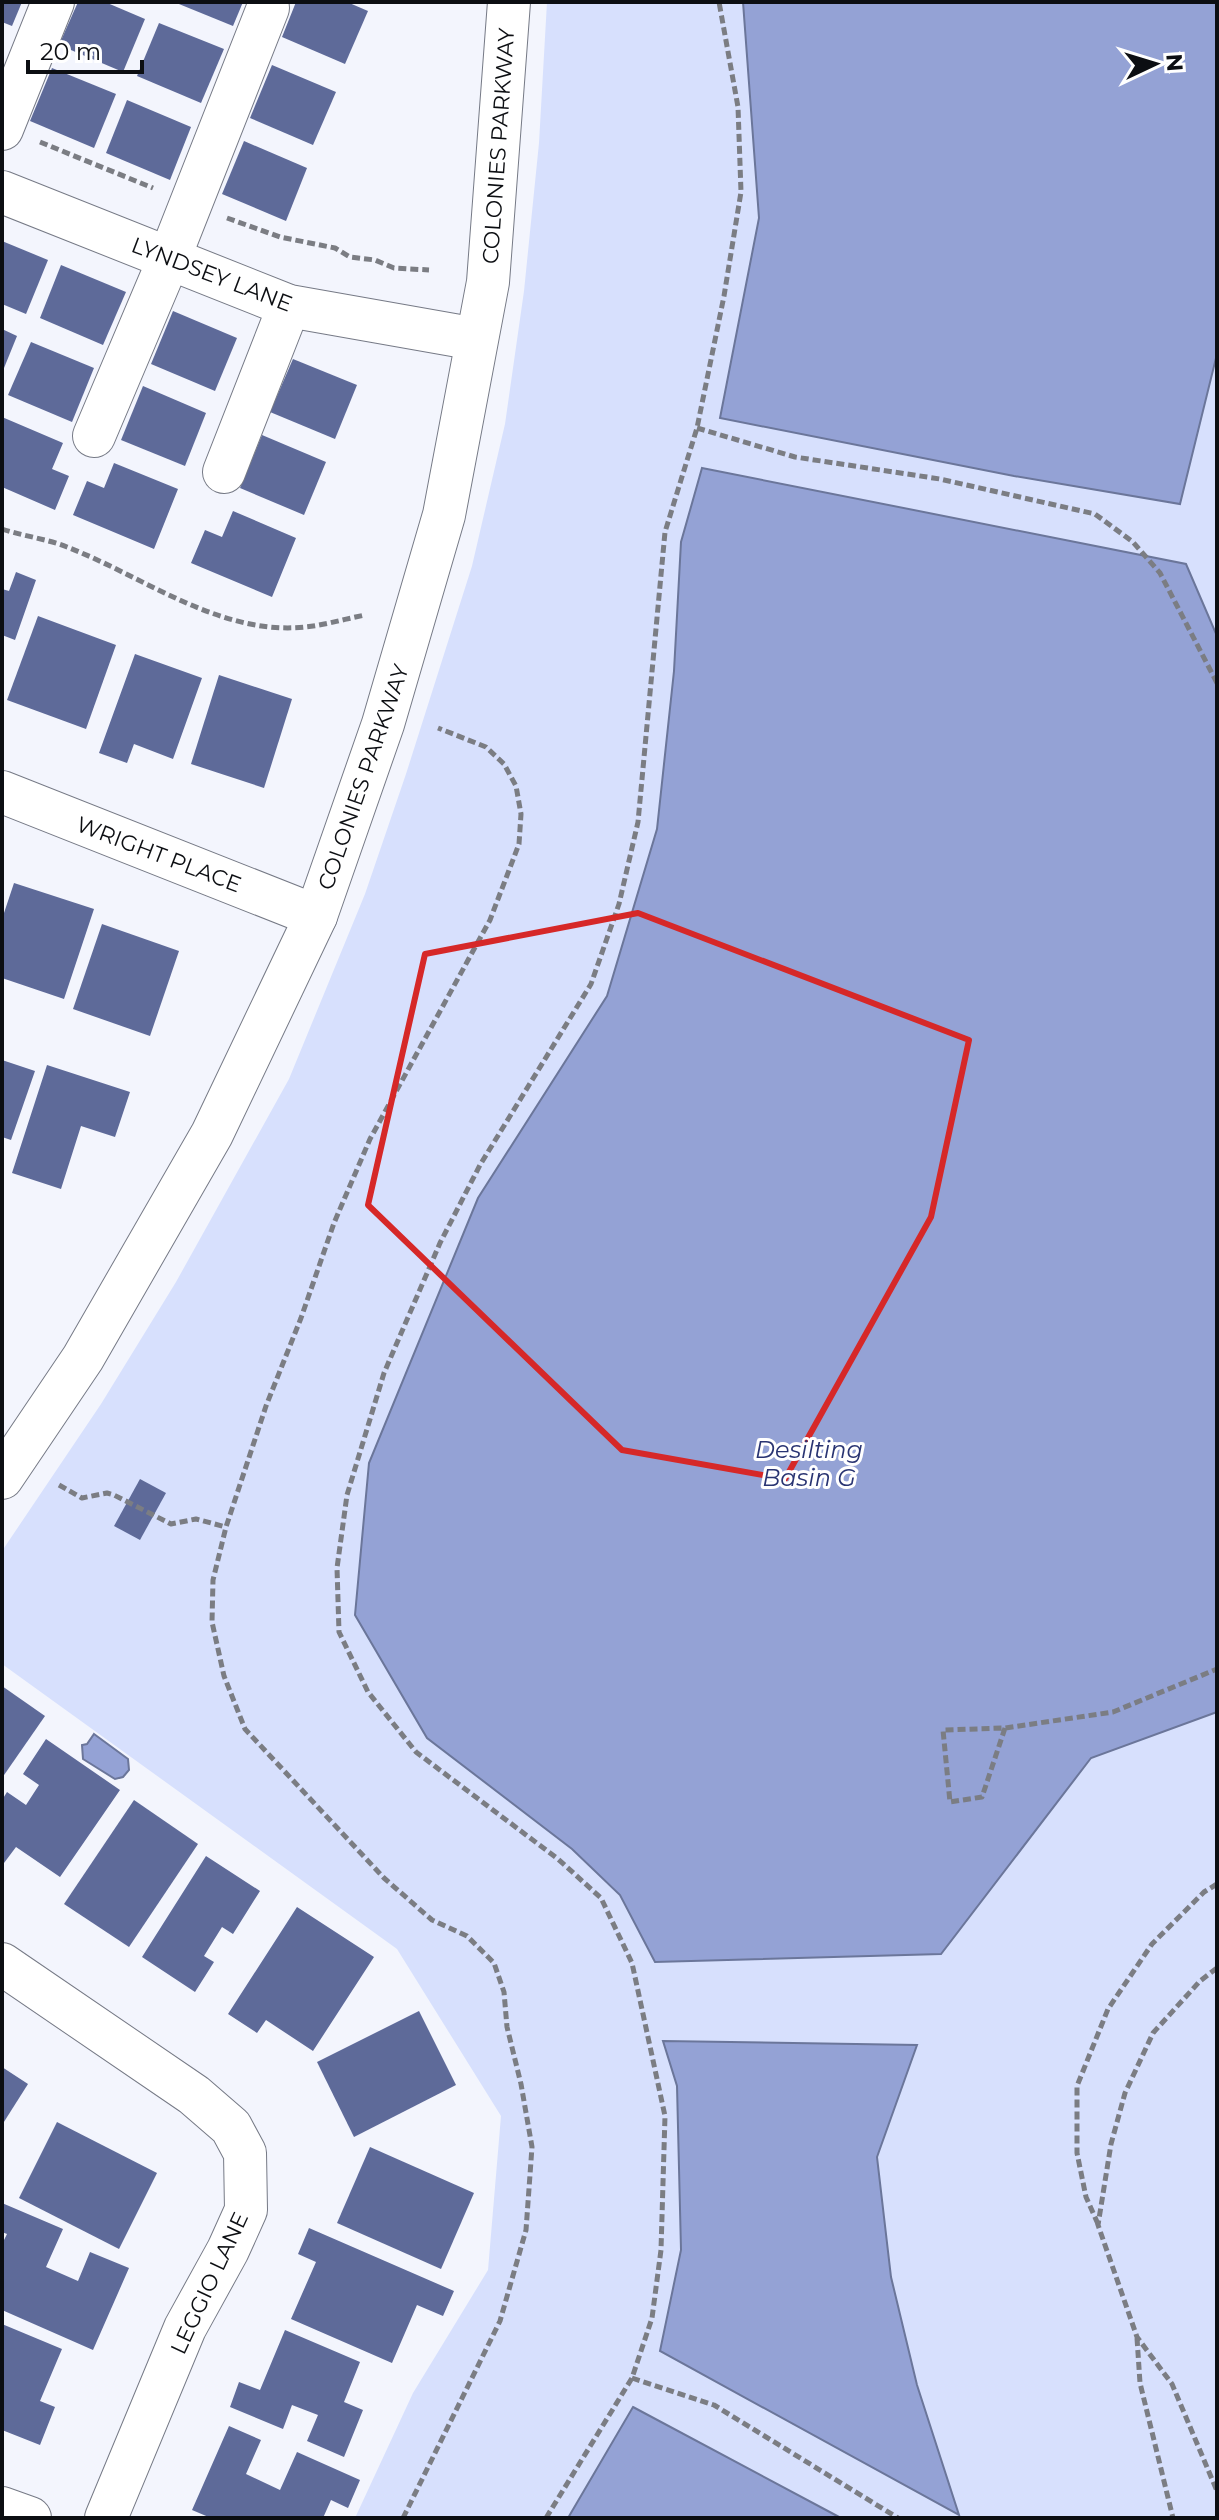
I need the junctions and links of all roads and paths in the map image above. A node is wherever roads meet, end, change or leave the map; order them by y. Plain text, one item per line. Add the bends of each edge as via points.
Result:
1 (53, 2) edge
2 (509, 2) edge
3 (719, 2) edge
4 (268, 8) dead end
5 (20, 135) edge
6 (2, 192) edge
7 (165, 193) dead end
8 (216, 214) dead end
9 (169, 259) junction
10 (429, 270) dead end
11 (289, 306) junction
12 (476, 339) junction
13 (697, 428) junction
14 (94, 436) dead end
15 (224, 472) dead end
16 (2, 529) edge
17 (365, 615) dead end
18 (1217, 683) edge
19 (438, 728) dead end
20 (2, 792) edge
21 (316, 916) junction
22 (2, 1478) edge
23 (59, 1485) dead end
24 (226, 1527) junction
25 (1217, 1669) edge
26 (1005, 1728) junction
27 (1217, 1884) edge
28 (2, 1964) edge
29 (1217, 1968) edge
30 (1098, 2225) junction
31 (1137, 2337) junction
32 (632, 2378) junction
33 (1217, 2491) edge
34 (2, 2508) edge
35 (30, 2518) edge
36 (106, 2518) edge
37 (403, 2518) edge
38 (546, 2518) edge
39 (898, 2518) edge
40 (1173, 2518) edge

1 - 5 street
2 - 12 street, COLONIES PARKWAY via 488,282
3 - 13 path via 738,107 741,192
4 - 9 street
5 - 7 path
6 - 9 street, LYNDSEY LANE
8 - 10 path via 350,257
9 - 11 street, LYNDSEY LANE
9 - 14 street
11 - 12 street, LYNDSEY LANE
11 - 15 street
12 - 21 street, COLONIES PARKWAY via 444,515 388,709
13 - 18 path via 795,457 940,479 1095,514 1133,542 1160,573
13 - 32 path via 665,532 638,822 619,904 591,984 480,1165 384,1373 347,1495 337,1568 339,1632 368,1692 416,1752 601,1898 632,1963 665,2116 661,2250 652,2318
16 - 17 path via 65,546 228,618 303,628
19 - 24 path via 486,747 504,764 516,786 519,844 490,920 370,1139 266,1406
20 - 21 street, WRIGHT PLACE
21 - 22 street, COLONIES PARKWAY via 212,1134 83,1358
23 - 24 path via 82,1498 114,1495 171,1524 196,1519
24 - 37 path via 213,1580 212,1622 224,1676 245,1729 384,1878 432,1920 467,1936 494,1963 521,2084 532,2147 526,2230 516,2270 500,2321
25 - 26 path via 1113,1712
26 - 26 path via 943,1730 950,1802 982,1797
27 - 30 path via 1152,1944 1108,2009 1077,2086 1077,2153
28 - 36 street, LEGGIO LANE via 194,2095 231,2127 245,2153 246,2210 185,2328
29 - 30 path via 1153,2033 1125,2093
30 - 31 path
31 - 33 path via 1172,2384
31 - 40 path via 1140,2383
32 - 38 path
32 - 39 path via 714,2405
34 - 35 street

